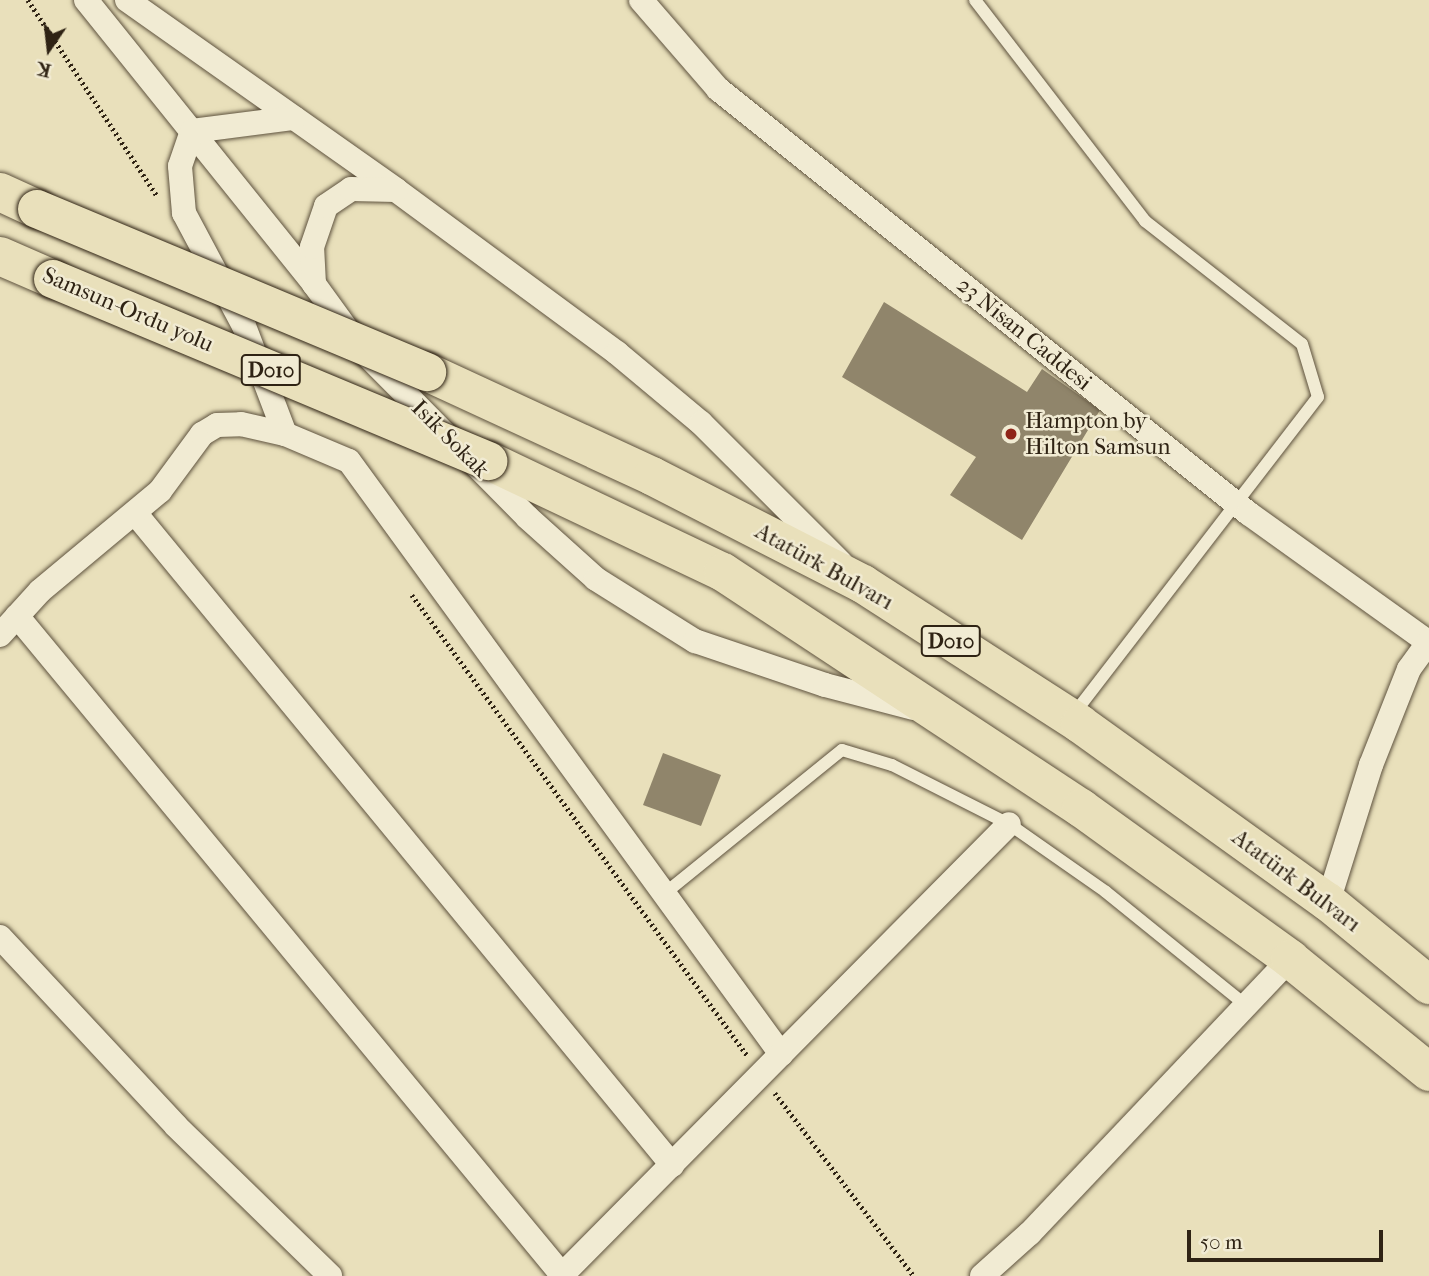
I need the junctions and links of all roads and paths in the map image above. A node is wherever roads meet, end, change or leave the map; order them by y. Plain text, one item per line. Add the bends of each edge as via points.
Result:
1 (86, 0) edge
2 (127, 0) edge
3 (642, 0) edge
4 (975, 0) edge
5 (294, 118) junction
6 (191, 131) junction
7 (396, 190) junction
8 (0, 192) edge
9 (0, 256) edge
10 (314, 284) junction
11 (285, 434) junction
12 (1237, 504) junction
13 (135, 513) junction
14 (863, 584) junction
15 (17, 616) junction
16 (0, 635) edge
17 (1429, 641) edge
18 (937, 715) junction
19 (1071, 718) junction
20 (1009, 824) junction
21 (664, 894) junction
22 (1328, 902) junction
23 (0, 937) edge
24 (1290, 959) junction
25 (1429, 985) edge
26 (1247, 1006) junction
27 (782, 1054) junction
28 (1429, 1072) edge
29 (672, 1165) junction
30 (330, 1276) edge
31 (562, 1276) edge
32 (982, 1276) edge

1 - 6 street, Isik Sokak
2 - 5 street
3 - 12 street, 23 Nisan Caddesi via 718,89
4 - 12 lane via 1145,221 1302,344 1318,397
5 - 6 street
5 - 7 street
6 - 10 street, Isik Sokak
6 - 11 street via 180,166 184,213 244,326
7 - 10 street via 351,189 326,206 312,247
7 - 14 street via 617,353 701,423
8 - 14 highway, Atatürk Bulvarı / D010, bridge via 427,372 652,476
9 - 18 highway, Samsun-Ordu yolu / D010, bridge via 489,461 723,572
10 - 18 street, Isik Sokak via 361,349 527,517 596,579 695,641 825,685
11 - 13 street via 241,424 217,425 202,434 160,491
11 - 21 street via 349,461
12 - 17 street, 23 Nisan Caddesi
12 - 19 lane
13 - 15 street via 40,591
13 - 29 street
14 - 19 highway, Atatürk Bulvarı / D010
15 - 16 street
15 - 31 street
17 - 22 street via 1409,668 1371,765
18 - 24 highway, D010 via 1081,808
19 - 22 highway, Atatürk Bulvarı / D010
20 - 21 lane via 892,765 842,750
20 - 26 lane via 1106,892
20 - 27 street
21 - 27 street
22 - 25 highway, Atatürk Bulvarı / D010
23 - 30 street via 176,1126
24 - 26 street
24 - 28 highway, D010
26 - 32 street via 1030,1233
27 - 29 street
29 - 31 street

